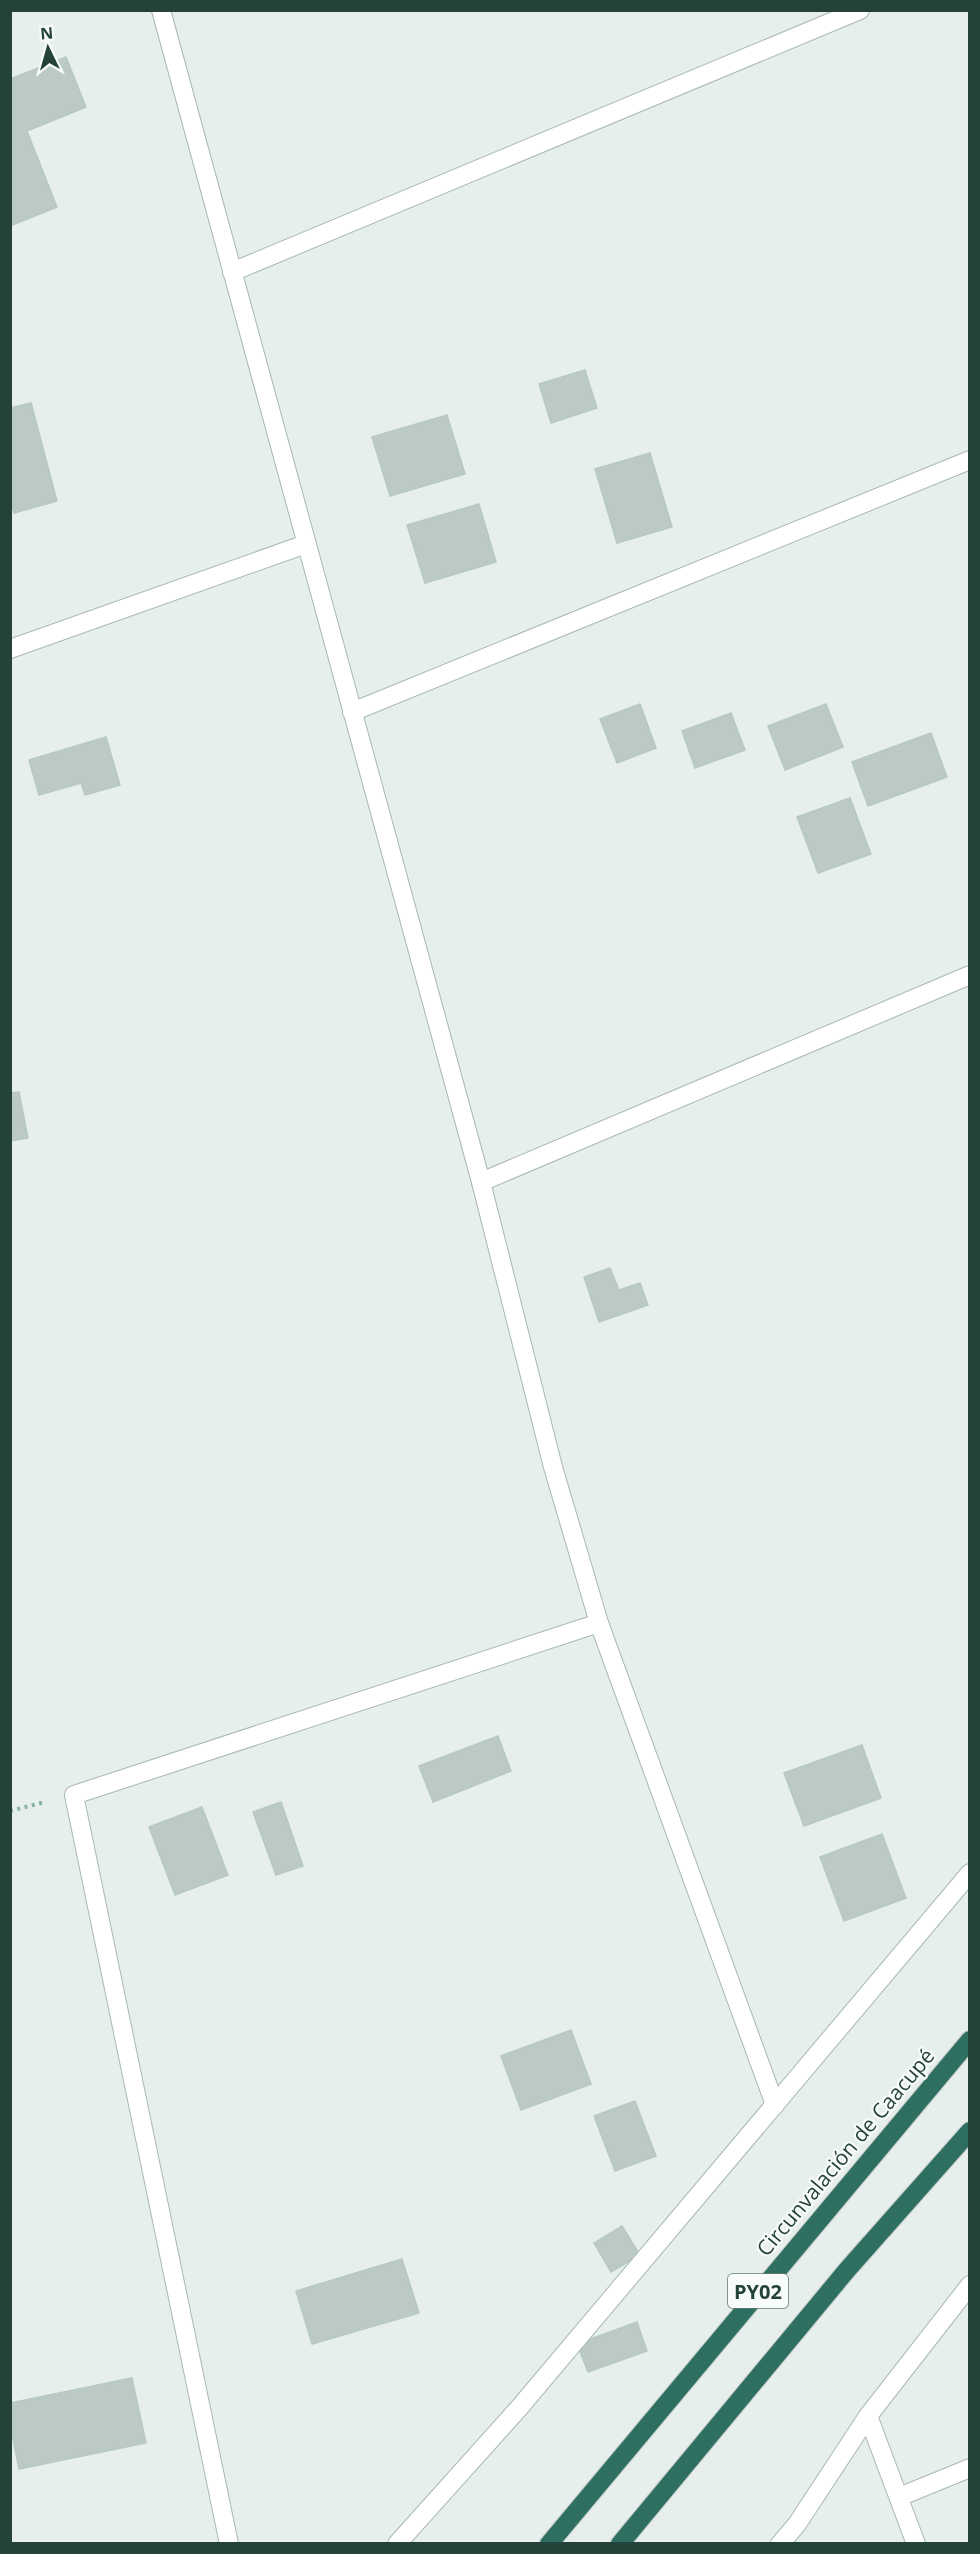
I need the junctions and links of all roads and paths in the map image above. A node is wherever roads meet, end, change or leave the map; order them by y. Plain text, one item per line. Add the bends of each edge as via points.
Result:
1 (161, 10) edge
2 (860, 10) edge
3 (232, 272) junction
4 (969, 460) edge
5 (306, 544) junction
6 (10, 649) edge
7 (352, 712) junction
8 (969, 975) edge
9 (481, 1182) junction
10 (599, 1623) junction
11 (969, 1873) edge
12 (969, 2040) edge
13 (775, 2105) junction
14 (969, 2131) edge
15 (969, 2285) edge
16 (868, 2416) junction
17 (969, 2468) edge
18 (899, 2497) junction
19 (229, 2544) edge
20 (397, 2544) edge
21 (549, 2544) edge
22 (620, 2544) edge
23 (780, 2544) edge
24 (916, 2544) edge

1 - 3 street
2 - 3 street
3 - 5 street
4 - 7 street
5 - 6 street
5 - 7 street
7 - 9 street
8 - 9 street
9 - 10 street via 553,1467
10 - 13 street
10 - 19 street via 74,1795
11 - 13 street
12 - 21 highway, Circunvalación de Caacupé / PY02
13 - 20 street via 519,2408
14 - 22 highway, PY02 via 839,2279
15 - 16 street
16 - 18 street
16 - 23 street
17 - 18 street
18 - 24 street

